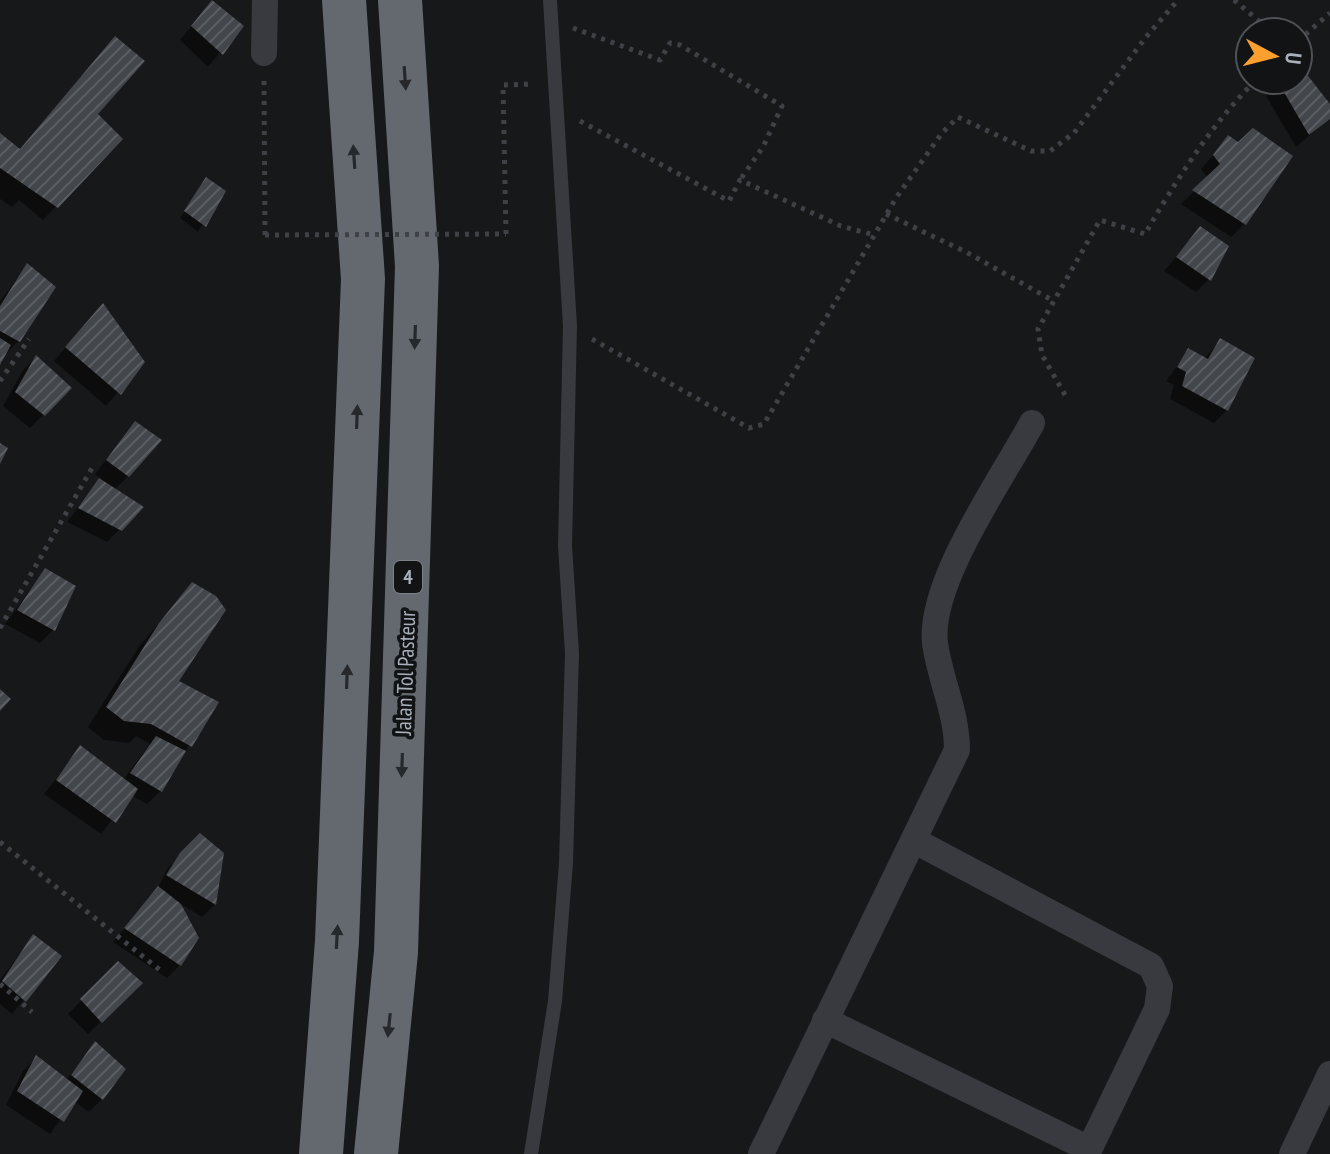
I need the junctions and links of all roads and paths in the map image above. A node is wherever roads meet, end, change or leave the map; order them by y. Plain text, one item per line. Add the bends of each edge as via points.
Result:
1 (265, 0) edge
2 (344, 0) edge
3 (400, 0) edge
4 (550, 0) edge
5 (1178, 0) edge
6 (1234, 0) edge
7 (1330, 13) edge
8 (1253, 16) edge
9 (551, 20) junction
10 (1314, 27) edge
11 (264, 53) joint
12 (553, 83) junction
13 (1240, 96) edge
14 (554, 108) junction
15 (740, 180) junction
16 (886, 214) junction
17 (874, 235) junction
18 (1052, 300) junction
19 (570, 326) junction
20 (29, 339) dead end
21 (0, 381) edge
22 (1065, 395) dead end
23 (1032, 423) dead end
24 (92, 468) dead end
25 (0, 628) edge
26 (915, 841) junction
27 (0, 842) edge
28 (161, 971) dead end
29 (0, 984) edge
30 (32, 1012) dead end
31 (825, 1020) junction
32 (1330, 1074) edge
33 (1088, 1152) edge
34 (321, 1154) edge
35 (376, 1154) edge
36 (531, 1154) edge
37 (761, 1154) edge
38 (1292, 1154) edge

1 - 11 street
34 -> 2 highway via 337,941 363,279
3 -> 35 highway, Jalan Tol Pasteur / 4 via 417,266 396,952
4 - 9 lane
5 - 16 path via 1074,133 1050,151 1031,151 958,117 918,164
6 - 8 path
7 - 10 path
9 - 12 lane
9 - 15 path via 660,60 670,43 680,45 782,106
11 - 12 path, bridge via 265,235 506,234 503,85
12 - 14 lane
13 - 18 path via 1176,179 1145,234 1100,220
14 - 15 path via 729,201
14 - 19 lane
15 - 17 path via 841,226
16 - 17 path
16 - 18 path
17 - 19 path via 771,415 757,428
18 - 22 path via 1038,329 1038,343
19 - 36 lane via 565,546 572,653 566,863 555,1001
20 - 21 path
23 - 26 street via 948,575 935,610 935,642 957,727 957,750
24 - 25 path
26 - 31 street
26 - 33 street via 1151,966 1160,986 1157,1009
27 - 28 path
29 - 30 path
31 - 33 street
31 - 37 street
32 - 38 street

